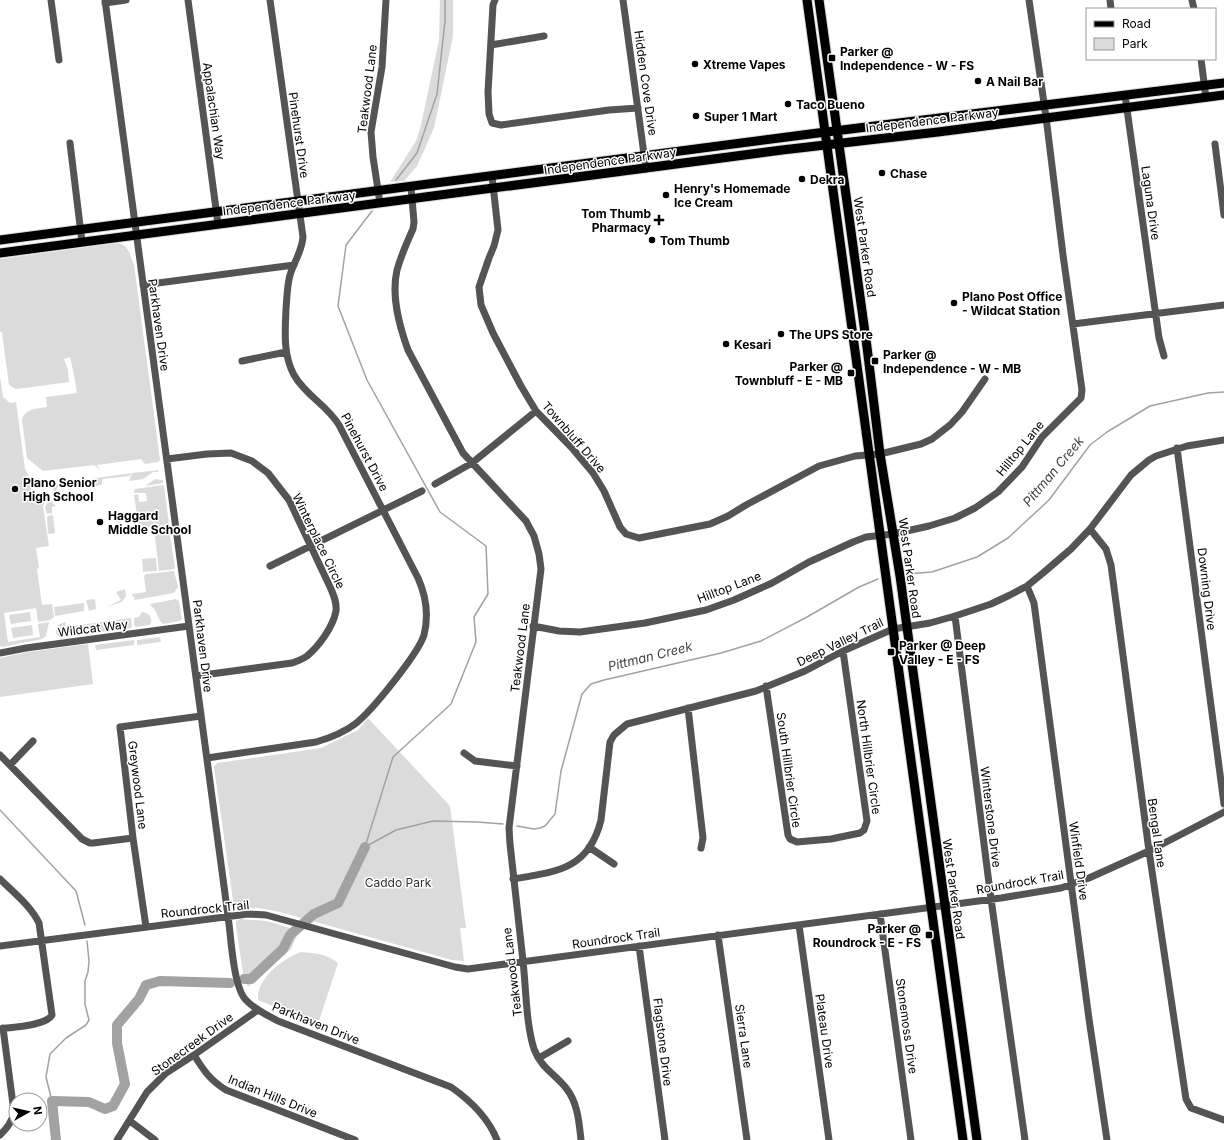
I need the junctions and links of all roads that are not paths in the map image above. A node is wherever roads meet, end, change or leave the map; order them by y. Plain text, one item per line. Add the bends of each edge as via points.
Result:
1 (51, 0) edge
2 (126, 0) edge
3 (188, 0) edge
4 (270, 0) edge
5 (386, 0) edge
6 (495, 0) edge
7 (624, 0) edge
8 (807, 0) edge
9 (819, 0) edge
10 (1029, 0) edge
11 (105, 1) edge
12 (824, 34) junction
13 (544, 36) dead end
14 (811, 36) junction
15 (491, 45) junction
16 (58, 60) dead end
17 (1200, 60) edge
18 (1224, 83) edge
19 (1204, 86) junction
20 (1125, 95) junction
21 (1224, 95) edge
22 (1206, 98) junction
23 (1044, 105) junction
24 (638, 108) junction
25 (1127, 108) junction
26 (1046, 117) junction
27 (936, 119) junction
28 (837, 131) junction
29 (825, 132) junction
30 (938, 132) junction
31 (70, 143) dead end
32 (839, 143) junction
33 (826, 144) junction
34 (1214, 144) dead end
35 (731, 145) junction
36 (645, 156) junction
37 (732, 156) junction
38 (646, 169) junction
39 (492, 176) junction
40 (411, 186) junction
41 (494, 189) junction
42 (378, 191) junction
43 (412, 199) junction
44 (298, 201) junction
45 (380, 203) junction
46 (216, 212) junction
47 (299, 214) junction
48 (1224, 215) edge
49 (135, 223) junction
50 (218, 224) junction
51 (81, 230) junction
52 (136, 235) junction
53 (0, 240) edge
54 (852, 241) junction
55 (82, 242) junction
56 (840, 243) junction
57 (0, 250) edge
58 (294, 265) junction
59 (143, 285) junction
60 (1224, 305) edge
61 (1156, 313) junction
62 (863, 316) junction
63 (850, 318) junction
64 (1074, 324) junction
65 (286, 352) junction
66 (1164, 356) dead end
67 (242, 361) dead end
68 (985, 379) dead end
69 (872, 383) junction
70 (859, 385) junction
71 (536, 411) junction
72 (1224, 440) edge
73 (1177, 448) junction
74 (880, 454) junction
75 (869, 455) junction
76 (167, 459) junction
77 (472, 463) junction
78 (435, 484) dead end
79 (422, 491) dead end
80 (383, 510) junction
81 (1090, 529) junction
82 (893, 534) junction
83 (880, 535) junction
84 (310, 546) junction
85 (270, 566) dead end
86 (1027, 586) junction
87 (955, 616) junction
88 (190, 626) junction
89 (533, 626) junction
90 (906, 627) junction
91 (893, 629) junction
92 (843, 651) junction
93 (0, 653) edge
94 (196, 676) junction
95 (766, 686) junction
96 (688, 708) junction
97 (201, 716) junction
98 (33, 741) dead end
99 (464, 753) dead end
100 (0, 755) edge
101 (206, 758) junction
102 (10, 765) junction
103 (516, 766) junction
104 (1224, 804) edge
105 (1224, 812) edge
106 (133, 838) junction
107 (831, 839) joint
108 (589, 847) junction
109 (701, 848) dead end
110 (1149, 851) junction
111 (614, 864) dead end
112 (0, 879) edge
113 (513, 879) junction
114 (1071, 885) junction
115 (991, 899) junction
116 (944, 906) junction
117 (932, 907) junction
118 (880, 914) junction
119 (228, 916) junction
120 (799, 925) junction
121 (146, 927) junction
122 (718, 936) junction
123 (41, 940) junction
124 (0, 946) edge
125 (639, 946) junction
126 (523, 961) junction
127 (258, 1010) junction
128 (2, 1028) edge
129 (568, 1041) dead end
130 (194, 1055) junction
131 (539, 1058) junction
132 (1224, 1120) edge
133 (130, 1122) junction
134 (0, 1135) edge
135 (117, 1140) edge
136 (155, 1140) edge
137 (355, 1140) edge
138 (497, 1140) edge
139 (582, 1140) edge
140 (665, 1140) edge
141 (747, 1140) edge
142 (830, 1140) edge
143 (911, 1140) edge
144 (963, 1140) edge
145 (977, 1140) edge
146 (1025, 1140) edge
147 (1107, 1140) edge

1 - 16 street
2 - 11 street
3 - 46 street, Appalachian Way
4 - 44 street, Pinehurst Drive
5 - 42 street, Teakwood Lane via 382,67 371,132
6 - 15 street
7 - 24 street, Hidden Cove Drive
8 - 14 main road, West Parker Road
9 - 12 main road, West Parker Road
10 - 23 street, Hilltop Lane
11 - 49 street, Parkhaven Drive
12 - 14 main road
12 - 28 main road, West Parker Road
13 - 15 street
14 - 29 main road, West Parker Road
15 - 24 street via 488,92 492,123
17 - 19 street
18 - 19 main road, Independence Parkway
19 - 20 main road, Independence Parkway
19 - 22 street
20 - 23 main road, Independence Parkway
20 - 25 street, Laguna Drive
21 - 22 main road, Independence Parkway
22 - 25 main road, Independence Parkway
23 - 26 street, Hilltop Lane
23 - 27 main road, Independence Parkway
24 - 36 street, Hidden Cove Drive
25 - 26 main road, Independence Parkway
25 - 61 street, Laguna Drive
26 - 30 main road, Independence Parkway
26 - 64 street, Hilltop Lane
27 - 28 main road, Independence Parkway
27 - 30 main road
28 - 29 main road, Independence Parkway
28 - 32 main road, West Parker Road
29 - 33 main road, West Parker Road
29 - 35 main road, Independence Parkway
30 - 32 main road, Independence Parkway
31 - 51 street
32 - 33 main road, Independence Parkway
32 - 54 main road, West Parker Road
33 - 37 main road, Independence Parkway
33 - 56 main road, West Parker Road
34 - 48 street
35 - 36 main road, Independence Parkway
35 - 37 main road
36 - 38 street, Hidden Cove Drive
36 - 39 main road, Independence Parkway
37 - 38 main road, Independence Parkway
38 - 41 main road, Independence Parkway
39 - 40 main road, Independence Parkway
39 - 41 street, Townbluff Drive
40 - 42 main road, Independence Parkway
40 - 43 street, Teakwood Lane
41 - 43 main road, Independence Parkway
41 - 71 street, Townbluff Drive via 498,230 479,287 479,297 493,334
42 - 44 main road, Independence Parkway
42 - 45 street, Teakwood Lane
43 - 45 main road, Independence Parkway
43 - 77 street, Teakwood Lane via 413,228 403,251 396,280 398,315 408,350 458,444
44 - 46 main road, Independence Parkway
44 - 47 street, Pinehurst Drive
45 - 47 main road, Independence Parkway
46 - 49 main road, Independence Parkway
46 - 50 street, Appalachian Way
47 - 50 main road, Independence Parkway
47 - 58 street, Pinehurst Drive via 302,243
49 - 51 main road, Independence Parkway
49 - 52 street, Parkhaven Drive
50 - 52 main road, Independence Parkway
51 - 53 main road, Independence Parkway
51 - 55 street
52 - 55 main road, Independence Parkway
52 - 59 street, Parkhaven Drive
54 - 56 main road
54 - 62 main road, West Parker Road
55 - 57 main road, Independence Parkway
56 - 63 main road, West Parker Road
58 - 59 street
58 - 65 street, Pinehurst Drive via 287,293
59 - 76 street, Parkhaven Drive
60 - 61 street
61 - 64 street
61 - 66 street, Laguna Drive
62 - 63 main road
62 - 69 main road, West Parker Road
63 - 70 main road, West Parker Road
64 - 82 street, Hilltop Lane via 1081,398 1042,437 1022,467 998,492 975,508 944,522
65 - 67 street
65 - 80 street, Pinehurst Drive via 299,383 337,421
68 - 74 street, Townbluff Drive via 962,412 942,433 921,444
69 - 70 main road
69 - 74 main road, West Parker Road
70 - 75 main road, West Parker Road
71 - 75 street, Townbluff Drive via 593,474 604,491 620,527 626,534 639,538 710,524 819,466
71 - 77 street
72 - 73 street, Deep Valley Trail
73 - 81 street, Deep Valley Trail via 1149,460 1131,475
73 - 104 street, Downing Drive
74 - 75 street, Townbluff Drive
74 - 82 main road, West Parker Road
75 - 83 main road, West Parker Road
76 - 84 street, Winterplace Circle via 231,453 252,461 268,473 288,500
76 - 88 street, Parkhaven Drive
77 - 78 street
77 - 89 street, Teakwood Lane via 526,521 534,536 541,569
79 - 80 street
80 - 84 street
80 - 101 street, Pinehurst Drive via 425,597 426,627 412,656 363,717 337,735 316,742
81 - 86 street, Deep Valley Trail
81 - 110 street, Bengal Lane via 1106,549 1111,565
82 - 83 street, Hilltop Lane
82 - 90 main road, West Parker Road
83 - 89 street, Hilltop Lane via 853,542 734,600 706,610 645,623 580,632
83 - 91 main road, West Parker Road
84 - 85 street
84 - 94 street, Winterplace Circle via 336,605 332,622 317,645 306,657 292,663
86 - 87 street, Deep Valley Trail via 992,604
86 - 114 street, Winfield Drive via 1034,603
87 - 90 street, Deep Valley Trail
87 - 115 street, Winterstone Drive
88 - 93 street, Wildcat Way
88 - 94 street, Parkhaven Drive
89 - 103 street, Teakwood Lane
90 - 91 street, Deep Valley Trail
90 - 116 main road, West Parker Road
91 - 92 street, Deep Valley Trail
91 - 117 main road, West Parker Road
92 - 95 street, Deep Valley Trail via 805,671
92 - 107 street, North Hillbrier Circle via 867,821 860,833
94 - 97 street, Parkhaven Drive
95 - 96 street, Deep Valley Trail via 738,696
95 - 107 street, South Hillbrier Circle via 788,835 797,842
96 - 108 street, Deep Valley Trail via 627,724 614,735 610,742 598,830
96 - 109 street via 703,838
97 - 101 street, Parkhaven Drive
97 - 106 street, Greywood Lane via 120,727
98 - 102 street
99 - 103 street via 475,761
100 - 102 street
101 - 119 street, Parkhaven Drive
102 - 106 street via 82,839 93,843
103 - 113 street, Teakwood Lane via 509,828
105 - 110 street, Roundrock Trail
106 - 121 street, Greywood Lane
108 - 111 street
108 - 113 street, Deep Valley Trail via 586,853 567,867
110 - 114 street, Roundrock Trail
110 - 132 street, Bengal Lane via 1187,1102 1194,1110
112 - 123 street via 36,917
113 - 126 street, Teakwood Lane
114 - 115 street, Roundrock Trail
114 - 147 street, Winfield Drive
115 - 116 street, Roundrock Trail
115 - 146 street, Winterstone Drive
116 - 117 street, Roundrock Trail
116 - 145 main road, West Parker Road
117 - 118 street, Roundrock Trail
117 - 144 main road, West Parker Road
118 - 120 street, Roundrock Trail
118 - 143 street, Stonemoss Drive
119 - 121 street, Roundrock Trail
119 - 126 street, Roundrock Trail via 266,915 456,968 468,969
119 - 127 street, Parkhaven Drive via 240,989 245,1000
120 - 122 street, Roundrock Trail
120 - 142 street, Plateau Drive
121 - 123 street, Roundrock Trail
122 - 125 street, Roundrock Trail
122 - 141 street, Sierra Lane
123 - 124 street, Roundrock Trail
123 - 128 street via 51,1017 38,1024
125 - 126 street, Roundrock Trail
125 - 140 street, Flagstone Drive
126 - 131 street, Teakwood Lane via 531,1034
127 - 130 street, Stonecreek Drive
127 - 138 street, Parkhaven Drive via 305,1032 451,1087 476,1107 494,1131
128 - 134 street via 14,1112 9,1125
129 - 131 street
130 - 133 street, Stonecreek Drive via 166,1073 147,1092
130 - 137 street, Indian Hills Drive via 205,1074 226,1090
131 - 139 street, Teakwood Lane via 574,1100
133 - 135 street, Stonecreek Drive
133 - 136 street

